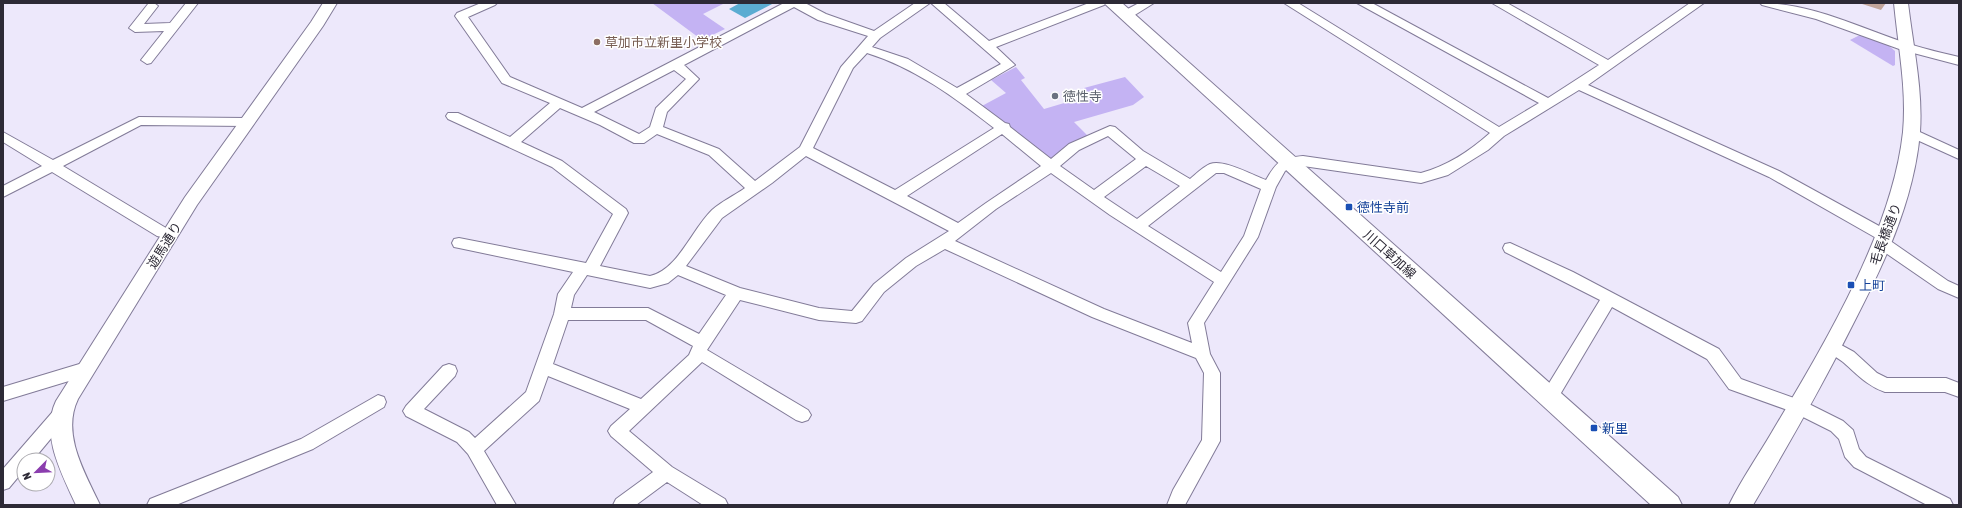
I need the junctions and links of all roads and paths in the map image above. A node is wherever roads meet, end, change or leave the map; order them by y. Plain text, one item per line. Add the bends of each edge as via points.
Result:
1 (192, 3) edge
2 (330, 3) edge
3 (491, 3) edge
4 (793, 3) edge
5 (796, 3) edge
6 (937, 3) edge
7 (1100, 3) edge
8 (1148, 3) edge
9 (1290, 3) edge
10 (1363, 3) edge
11 (1498, 3) edge
12 (1698, 3) edge
13 (1766, 3) edge
14 (1901, 3) edge
15 (153, 4) edge
16 (913, 5) edge
17 (1119, 9) edge
18 (172, 27) junction
19 (876, 35) junction
20 (988, 46) junction
21 (1906, 47) junction
22 (864, 48) junction
23 (147, 60) dead end
24 (1959, 62) edge
25 (675, 64) junction
26 (1608, 65) junction
27 (1578, 85) junction
28 (957, 94) junction
29 (558, 103) junction
30 (1548, 103) junction
31 (582, 113) junction
32 (453, 116) dead end
33 (246, 122) junction
34 (1004, 127) junction
35 (656, 129) junction
36 (1911, 132) junction
37 (1500, 133) junction
38 (3, 136) edge
39 (512, 144) junction
40 (805, 150) junction
41 (1959, 155) edge
42 (1144, 160) junction
43 (1289, 162) junction
44 (53, 166) junction
45 (1051, 166) junction
46 (1191, 186) junction
47 (1269, 187) junction
48 (754, 188) junction
49 (3, 192) edge
50 (896, 196) junction
51 (1095, 197) junction
52 (1138, 226) junction
53 (959, 230) junction
54 (171, 234) junction
55 (1884, 239) junction
56 (944, 242) junction
57 (459, 243) dead end
58 (1510, 248) dead end
59 (676, 268) junction
60 (586, 269) junction
61 (1224, 281) junction
62 (1959, 292) edge
63 (736, 293) junction
64 (1609, 299) junction
65 (562, 314) junction
66 (1832, 346) junction
67 (700, 347) junction
68 (1202, 354) junction
69 (544, 366) junction
70 (86, 369) junction
71 (449, 371) dead end
72 (4, 390) edge
73 (1959, 390) edge
74 (1549, 398) junction
75 (378, 402) dead end
76 (643, 407) junction
77 (1799, 407) junction
78 (62, 413) junction
79 (802, 415) dead end
80 (474, 449) junction
81 (666, 472) junction
82 (3, 482) edge
83 (1181, 502) edge
84 (88, 505) edge
85 (156, 505) edge
86 (507, 505) edge
87 (622, 505) edge
88 (719, 505) edge
89 (1669, 505) edge
90 (1741, 505) edge
91 (1944, 505) edge

1 - 18 street
2 - 33 street, 遊馬通り
3 - 29 street via 461,16 506,80
4 - 25 street
5 - 19 street via 822,17
6 - 20 street
7 - 20 street
8 - 17 street
9 - 37 street
10 - 30 street
11 - 26 street
12 - 26 street
13 - 21 street via 1820,16
14 - 21 street, 毛長橋通り
15 - 18 street via 135,28
16 - 19 street
17 - 43 main road, 川口草加線
18 - 23 street
19 - 22 street
20 - 28 street via 1009,65
21 - 24 street
21 - 36 street, 毛長橋通り
22 - 28 street via 903,62
22 - 40 street via 847,66
25 - 31 street
25 - 35 street via 693,80 661,111
26 - 27 street
27 - 30 street
27 - 55 street via 1774,174
28 - 34 street
29 - 31 street
29 - 39 street
30 - 37 street
31 - 35 street via 606,122 639,140
32 - 39 street
33 - 44 street via 138,121
33 - 54 street, 遊馬通り via 191,200
34 - 45 street
34 - 50 street
35 - 48 street via 714,152
36 - 41 street
36 - 55 street, 毛長橋通り via 1896,207
37 - 43 street via 1443,172 1421,178 1303,161
38 - 44 street
39 - 60 street via 557,164 621,213
40 - 48 street
40 - 50 street
42 - 45 street via 1125,146 1110,130 1074,147
42 - 46 street
42 - 51 street
43 - 47 street via 1280,168
43 - 74 main road, 川口草加線
44 - 49 street
44 - 54 street via 162,232
45 - 51 street
45 - 53 street
46 - 47 street via 1213,168 1226,169
46 - 52 street
47 - 61 street via 1251,237
48 - 59 street via 717,214
50 - 53 street
51 - 52 street
52 - 61 street
53 - 56 street
54 - 70 street, 遊馬通り
55 - 62 street via 1943,285
55 - 66 street, 毛長橋通り
56 - 63 street via 911,262 879,288 856,317 819,314
56 - 68 street via 1098,313
57 - 60 street
58 - 64 street
59 - 60 street via 663,279 650,282
59 - 63 street
60 - 65 street via 566,294
61 - 68 street via 1196,323
63 - 67 street
64 - 74 street
64 - 77 street via 1713,354 1735,384
65 - 67 street via 648,314
65 - 69 street
66 - 73 street via 1871,378 1886,385 1933,384
66 - 77 street, 毛長橋通り
67 - 76 street via 695,359
67 - 79 street
68 - 83 street via 1212,373 1211,441
69 - 76 street
69 - 80 street via 533,396
70 - 72 street
70 - 78 street, 遊馬通り via 70,394
71 - 80 street via 412,411 463,437
74 - 89 main road, 川口草加線
75 - 85 street via 307,444
76 - 81 street via 617,431
77 - 90 street, 毛長橋通り
77 - 91 street via 1837,426 1847,435 1851,452 1860,462
78 - 82 street
78 - 84 street, 遊馬通り via 61,434
80 - 86 street
81 - 87 street
81 - 88 street

